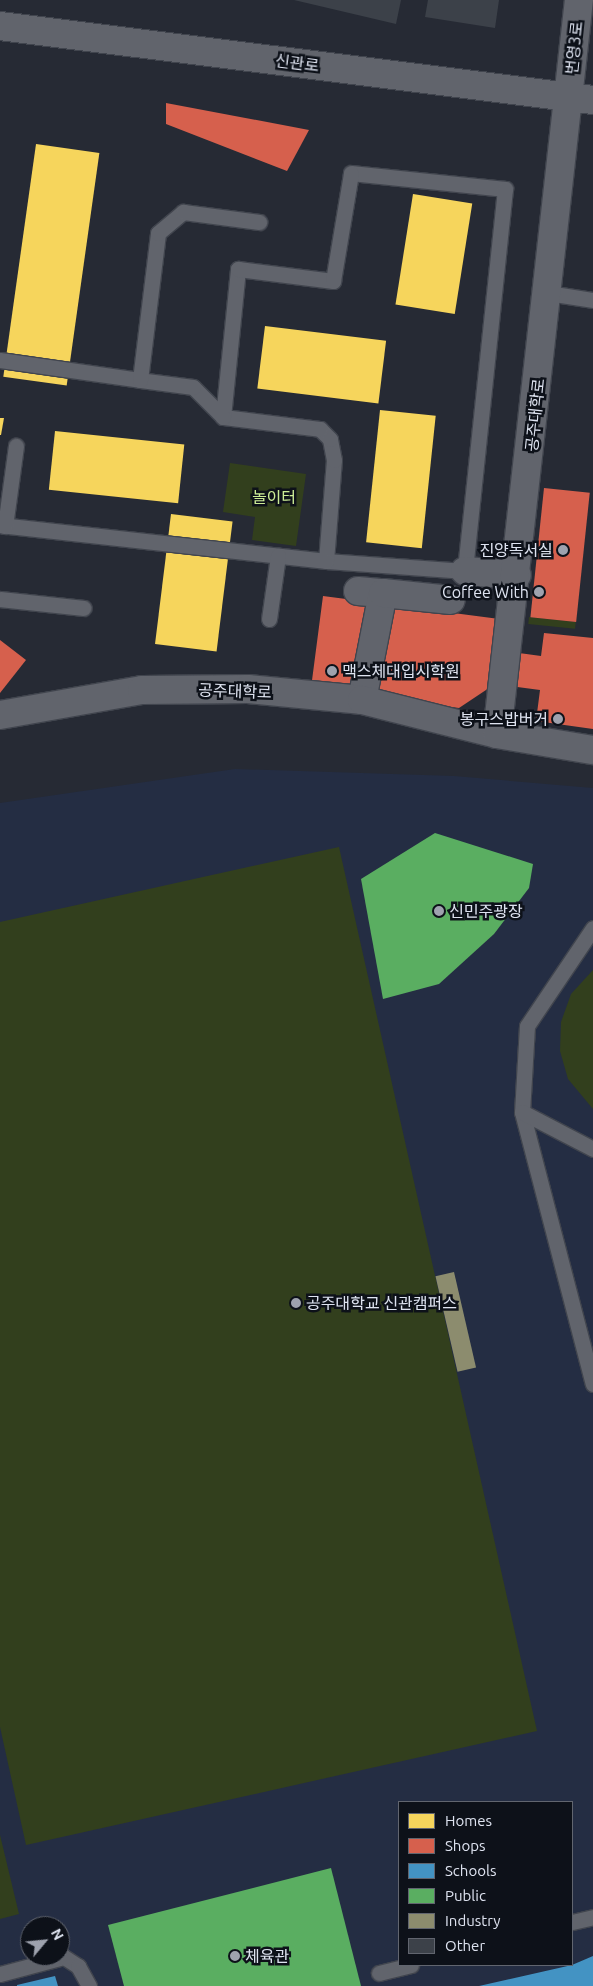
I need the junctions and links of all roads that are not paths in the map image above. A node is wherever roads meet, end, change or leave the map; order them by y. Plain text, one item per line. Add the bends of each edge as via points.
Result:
1 (579, 0) edge
2 (0, 26) edge
3 (581, 98) edge
4 (259, 222) dead end
5 (548, 293) junction
6 (593, 300) edge
7 (0, 360) edge
8 (140, 380) junction
9 (223, 417) junction
10 (16, 446) dead end
11 (3, 525) edge
12 (278, 556) junction
13 (326, 561) junction
14 (465, 571) junction
15 (517, 575) junction
16 (0, 599) edge
17 (451, 600) dead end
18 (84, 608) dead end
19 (270, 619) dead end
20 (362, 700) junction
21 (0, 715) edge
22 (497, 734) junction
23 (593, 750) edge
24 (593, 928) edge
25 (522, 1112) junction
26 (593, 1149) edge
27 (593, 1384) edge
28 (593, 1917) edge
29 (573, 1922) edge
30 (406, 1966) edge
31 (379, 1973) dead end
32 (0, 1974) edge
33 (89, 1986) edge

1 - 3 street, 번영3로
2 - 3 street, 신관로
3 - 5 street, 공주대학로
4 - 8 lane via 183,212 158,233
5 - 6 lane
5 - 15 street, 공주대학로
7 - 8 lane
8 - 9 lane via 193,387
9 - 13 lane via 320,428 330,439 334,460
9 - 14 lane via 238,269 334,281 350,173 505,189
10 - 11 lane
11 - 12 lane
12 - 13 lane
12 - 19 lane
13 - 14 lane
14 - 15 street
15 - 22 street, 공주대학로
16 - 18 lane
17 - 20 street via 371,592
20 - 21 street, 공주대학로 via 248,689 142,690
20 - 22 street, 공주대학로
22 - 23 street, 공주대학로
24 - 25 lane via 527,1026
25 - 26 lane
25 - 27 lane
28 - 29 lane
30 - 31 lane
32 - 33 lane via 64,1957 78,1966

